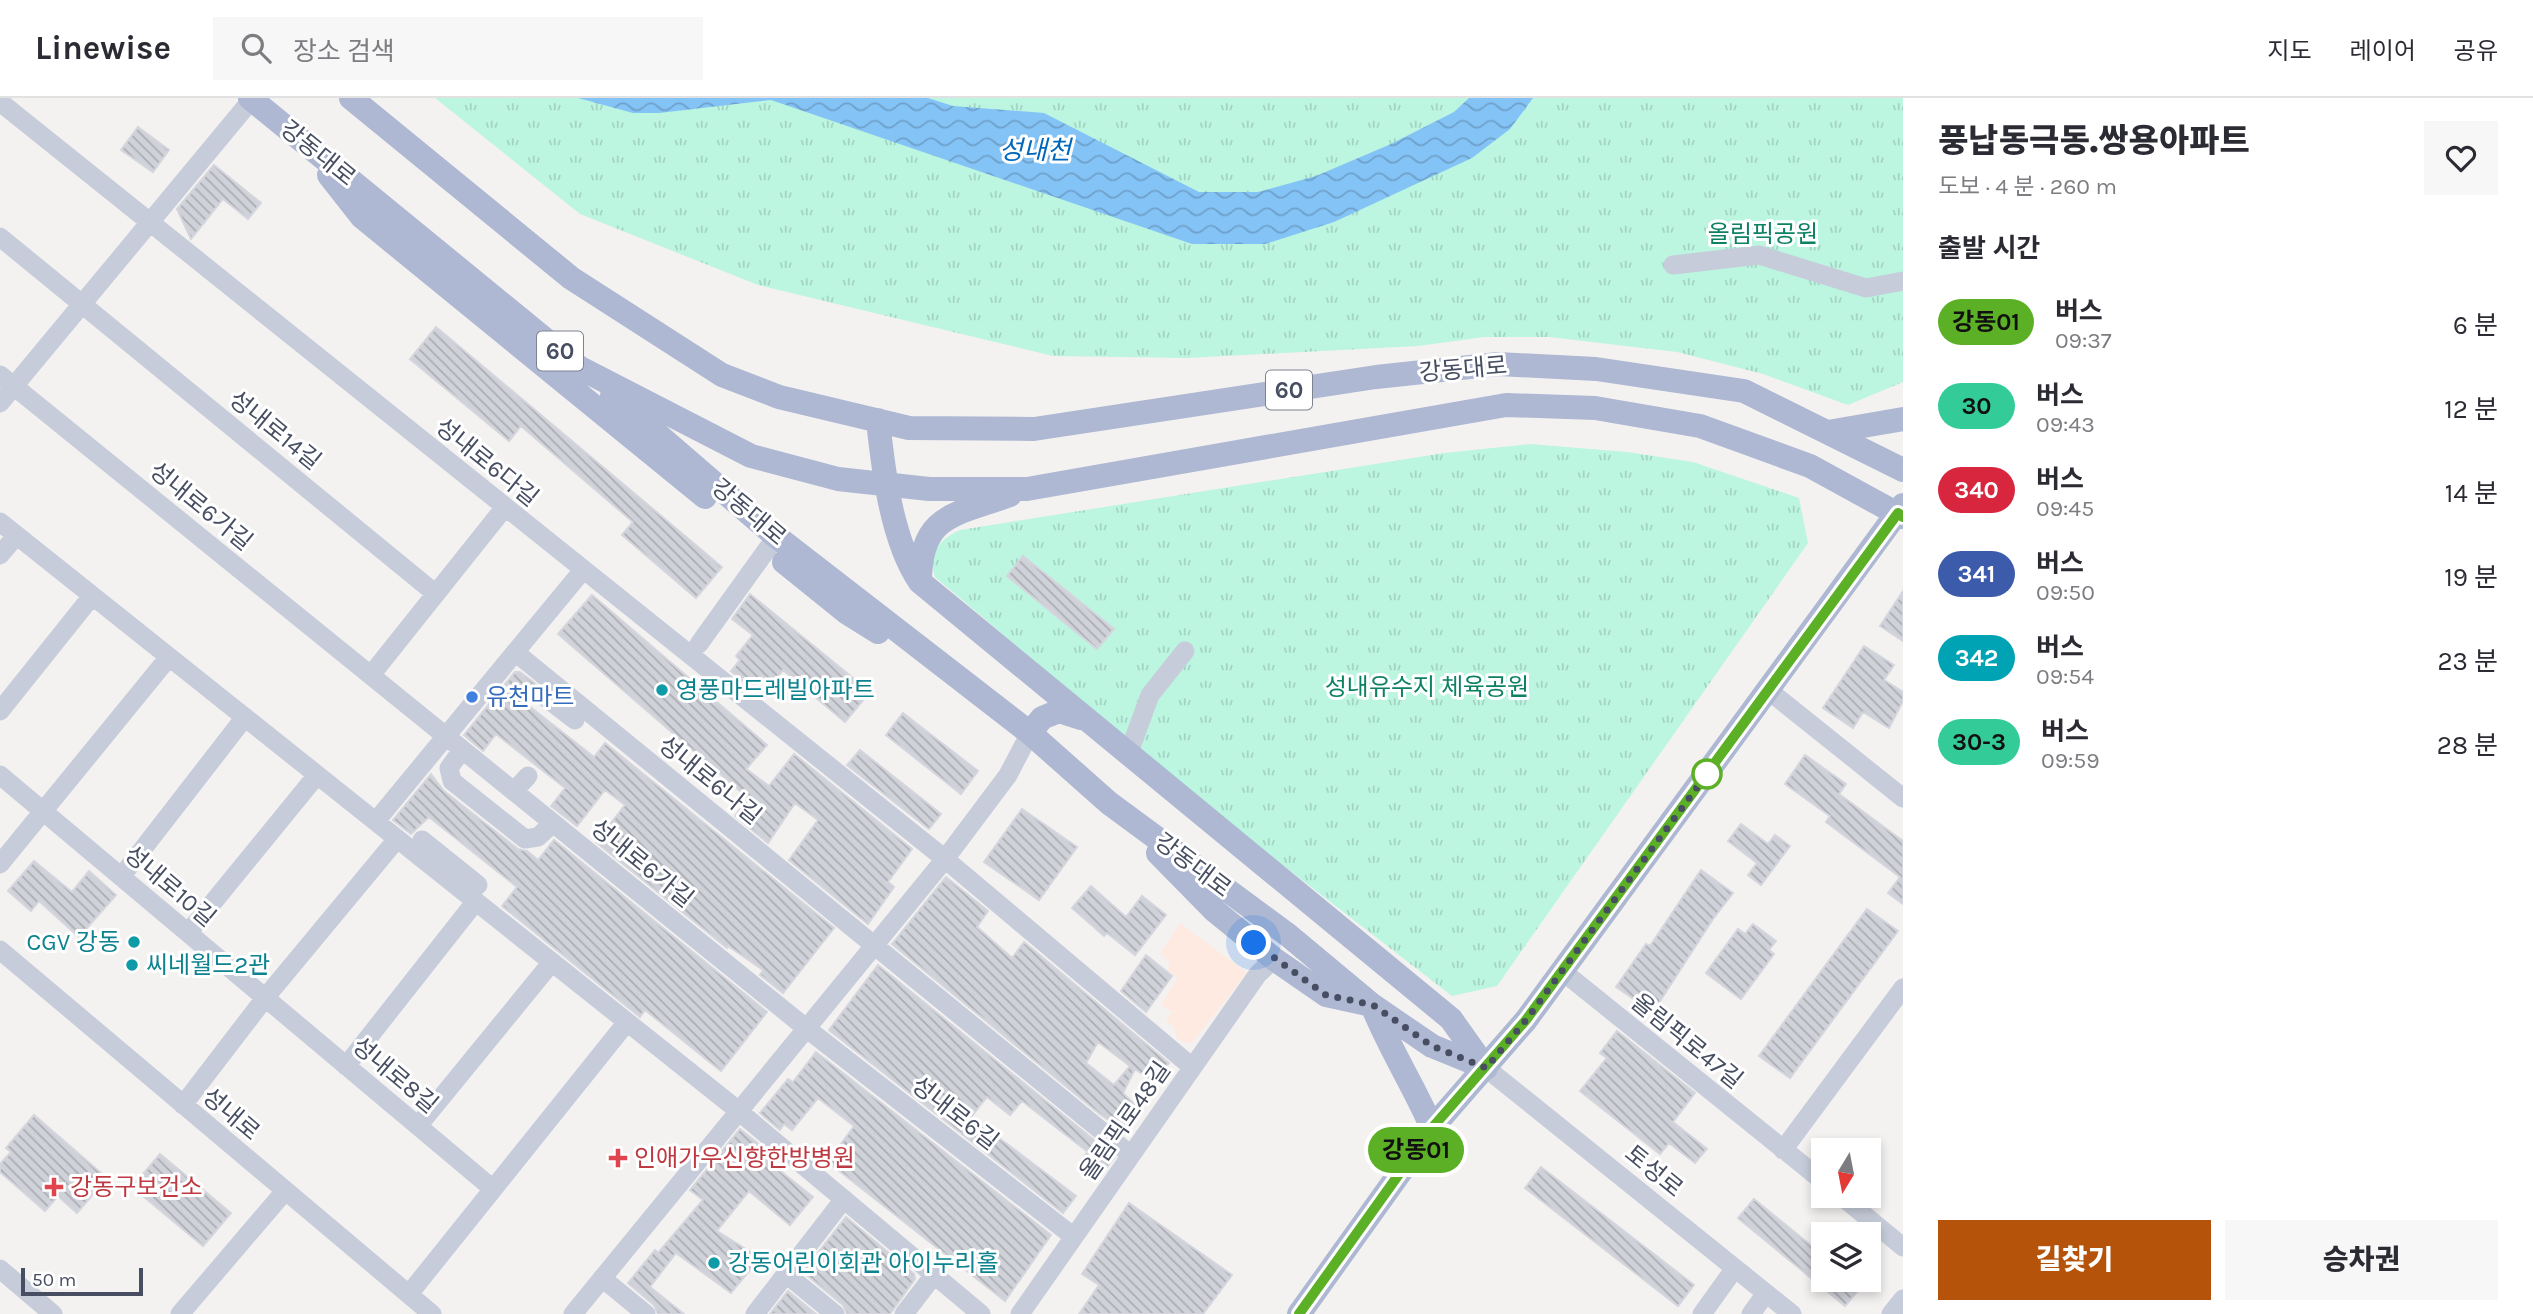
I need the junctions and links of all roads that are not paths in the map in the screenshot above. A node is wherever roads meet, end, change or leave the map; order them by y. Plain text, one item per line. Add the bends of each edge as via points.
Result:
1 (252, 98) edge
2 (351, 98) edge
3 (0, 102) edge
4 (301, 138) junction
5 (149, 223) junction
6 (0, 236) edge
7 (1674, 265) dead end
8 (1903, 281) edge
9 (82, 303) junction
10 (580, 368) junction
11 (7, 381) edge
12 (0, 403) edge
13 (1903, 419) edge
14 (878, 420) junction
15 (1828, 432) junction
16 (1903, 470) edge
17 (888, 485) junction
18 (1027, 489) junction
19 (505, 507) junction
20 (1901, 512) edge
21 (0, 522) edge
22 (16, 536) junction
23 (768, 548) junction
24 (0, 555) edge
25 (583, 570) junction
26 (920, 582) junction
27 (436, 594) junction
28 (92, 596) junction
29 (699, 644) dead end
30 (1185, 651) dead end
31 (516, 652) junction
32 (169, 657) junction
33 (371, 676) junction
34 (959, 680) junction
35 (1768, 690) junction
36 (545, 696) dead end
37 (0, 711) edge
38 (245, 718) junction
39 (575, 719) junction
40 (1085, 719) junction
41 (1030, 733) junction
42 (446, 736) junction
43 (462, 750) junction
44 (1128, 755) junction
45 (0, 775) edge
46 (317, 775) junction
47 (527, 776) dead end
48 (514, 791) junction
49 (1903, 798) edge
50 (1109, 803) junction
51 (43, 811) junction
52 (376, 821) junction
53 (553, 823) junction
54 (397, 839) junction
55 (422, 839) dead end
56 (945, 859) junction
57 (0, 864) edge
58 (121, 877) junction
59 (477, 889) junction
60 (188, 933) junction
61 (874, 946) junction
62 (0, 950) edge
63 (1274, 959) junction
64 (552, 962) junction
65 (1561, 970) junction
66 (1903, 988) edge
67 (265, 998) junction
68 (1373, 1005) junction
69 (627, 1022) junction
70 (806, 1028) junction
71 (346, 1066) junction
72 (1192, 1067) junction
73 (1486, 1068) junction
74 (183, 1105) junction
75 (738, 1111) junction
76 (418, 1126) junction
77 (1432, 1128) junction
78 (1783, 1150) junction
79 (1131, 1155) junction
80 (1811, 1172) edge
81 (493, 1189) junction
82 (285, 1191) junction
83 (844, 1199) junction
84 (1856, 1208) edge
85 (1074, 1237) junction
86 (1903, 1247) edge
87 (1735, 1268) junction
88 (0, 1269) edge
89 (786, 1274) junction
90 (934, 1275) junction
91 (602, 1278) junction
92 (1766, 1293) junction
93 (408, 1294) junction
94 (1903, 1299) edge
95 (53, 1314) edge
96 (180, 1314) edge
97 (432, 1314) edge
98 (573, 1314) edge
99 (646, 1314) edge
100 (755, 1314) edge
101 (835, 1314) edge
102 (904, 1314) edge
103 (981, 1314) edge
104 (1020, 1314) edge
105 (1299, 1314) edge
106 (1702, 1314) edge
107 (1751, 1314) edge
108 (1792, 1314) edge
109 (1891, 1314) edge

1 - 4 main road, 강동대로 / 60
1 - 5 street
2 - 14 main road, 강동대로 / 60 via 571,278 722,375 779,397
3 - 5 street, 성내로6다길
4 - 10 main road, 강동대로 / 60
4 - 23 main road via 362,216
5 - 9 street
5 - 19 street, 성내로6다길
6 - 9 street, 성내로14길
7 - 8 street via 1759,255 1866,288
9 - 11 street
9 - 27 street, 성내로14길
10 - 17 main road, 강동대로 / 60 via 751,456 838,479
10 - 34 main road, 강동대로 via 774,534
11 - 12 street
11 - 33 street, 성내로6가길
13 - 15 main road
14 - 15 main road, 강동대로 / 60 via 909,428 1034,429 1376,377 1499,364 1596,369 1744,391
14 - 17 main road
15 - 16 main road, 강동대로 / 60
17 - 18 main road, 강동대로 / 60
17 - 26 main road, 강동대로 via 908,566
18 - 20 main road, 강동대로 / 60 via 1506,405 1594,408 1700,426 1810,466
18 - 26 main road via 960,513 933,528 924,542
19 - 25 street, 성내로6다길
19 - 27 street
20 - 35 main road
21 - 22 street
22 - 24 street
22 - 28 street
23 - 29 street
23 - 34 main road via 846,612
25 - 31 street
25 - 56 street, 성내로6다길
26 - 40 main road, 강동대로
27 - 33 street
28 - 32 street
28 - 37 street
30 - 44 street via 1150,695
31 - 39 street, 성내로6나길
31 - 42 street
32 - 38 street
32 - 51 street
33 - 42 street, 성내로6가길
34 - 41 main road, 강동대로
35 - 49 street
35 - 65 main road
36 - 39 street
38 - 46 street
38 - 58 street
39 - 61 street, 성내로6나길
40 - 41 main road via 1059,711 1042,718
40 - 44 main road, 강동대로
41 - 50 main road, 강동대로
41 - 56 street via 1008,775
42 - 43 street, 성내로6가길
42 - 52 street
43 - 48 street, 성내로6가길
43 - 53 street via 449,768 452,781 525,839 538,838
44 - 73 main road, 강동대로 via 1451,1019
45 - 51 street, 성내로10길
46 - 52 street
46 - 60 street
47 - 48 street
48 - 53 street, 성내로6가길
50 - 63 main road via 1215,911
50 - 68 main road, 강동대로 via 1288,935
51 - 57 street
51 - 58 street, 성내로10길
52 - 54 street
53 - 70 street, 성내로6가길
54 - 59 street
54 - 67 street
55 - 59 street
56 - 61 street
56 - 72 street
58 - 60 street, 성내로10길
59 - 64 street
59 - 71 street
60 - 67 street, 성내로10길
61 - 70 street
61 - 79 street
62 - 74 street, 성내로
63 - 68 main road via 1326,995
63 - 72 street, 올림픽로48길 via 1258,974
64 - 69 street
64 - 76 street
65 - 73 main road
65 - 78 street, 올림픽로47길
66 - 78 street
67 - 71 street, 성내로8길
67 - 74 street
68 - 73 main road, 강동대로 via 1432,1046
68 - 77 main road
69 - 75 street
69 - 81 street
70 - 75 street
70 - 85 street, 성내로6길
71 - 76 street, 성내로8길
72 - 79 street, 올림픽로48길
73 - 77 main road
73 - 87 street, 토성로
74 - 82 street, 성내로
75 - 83 street
75 - 91 street
76 - 81 street, 성내로8길
77 - 105 main road
78 - 80 street, 올림픽로47길
79 - 85 street, 올림픽로48길
81 - 93 street
82 - 93 street, 성내로
82 - 96 street
83 - 89 street
83 - 90 street
84 - 86 street
85 - 104 street, 올림픽로48길
87 - 92 street, 토성로
87 - 106 street
88 - 95 street
89 - 100 street
89 - 101 street
90 - 102 street
90 - 103 street
91 - 98 street
91 - 99 street
92 - 107 street
92 - 108 street, 토성로
93 - 97 street, 성내로
94 - 109 street

